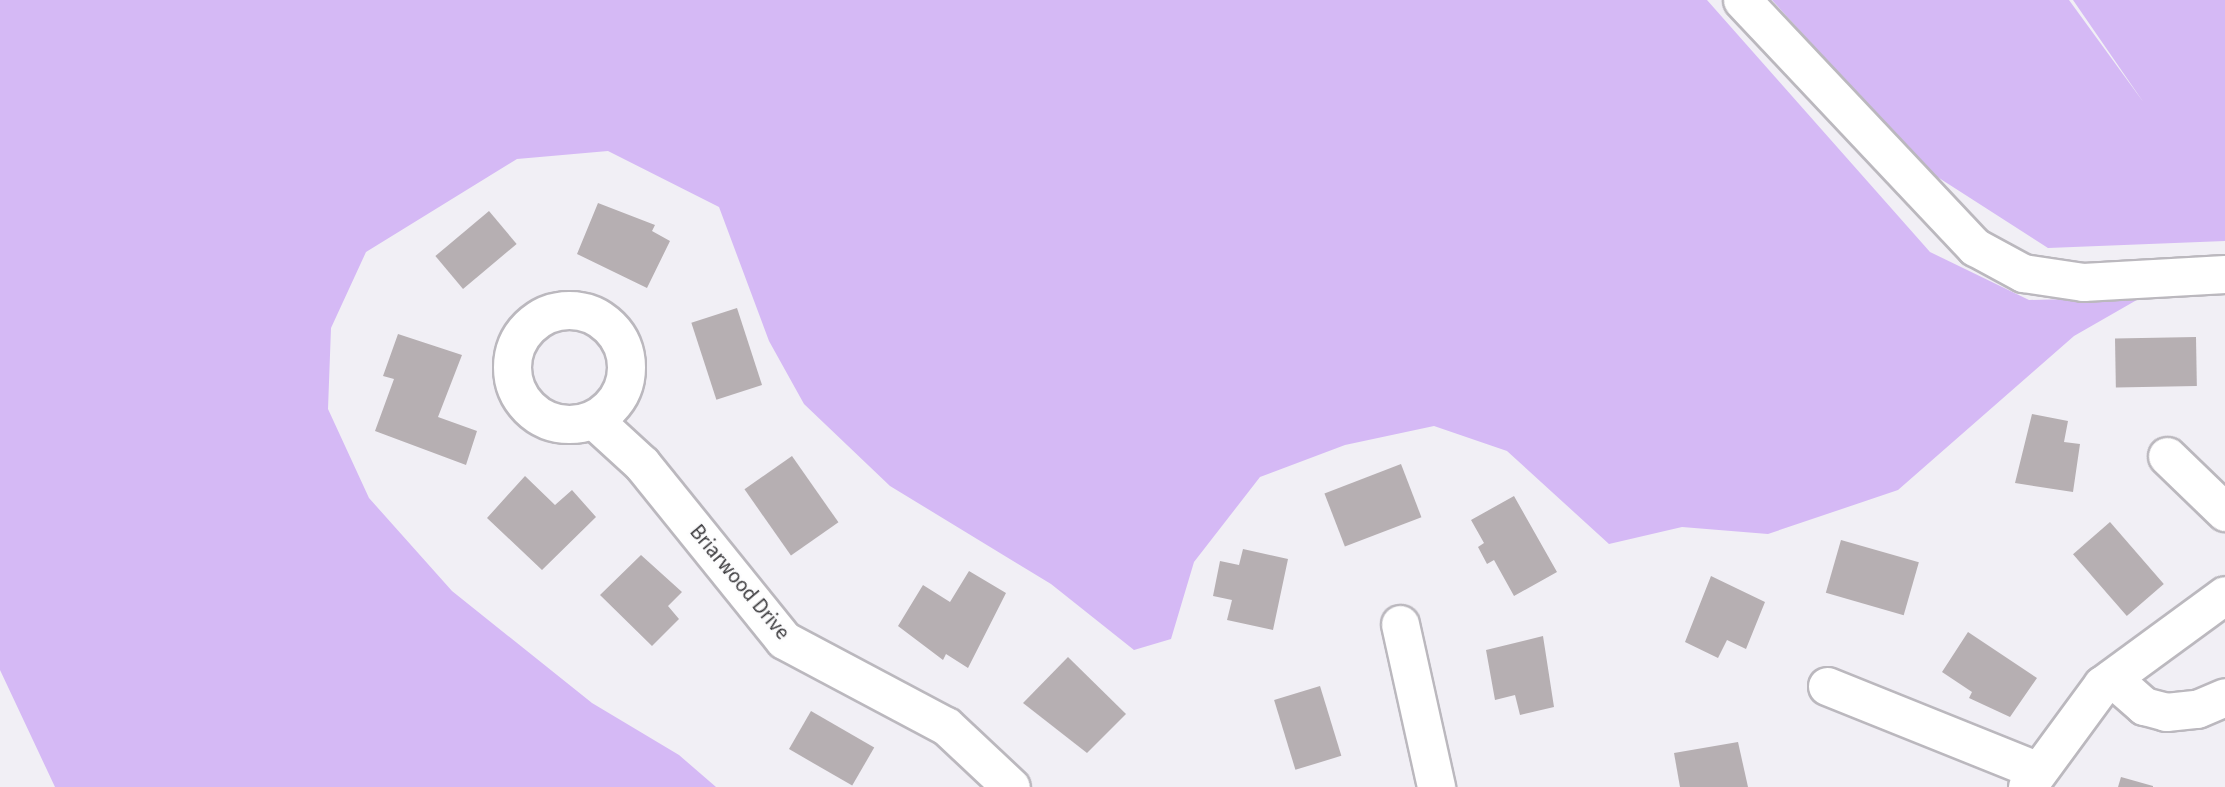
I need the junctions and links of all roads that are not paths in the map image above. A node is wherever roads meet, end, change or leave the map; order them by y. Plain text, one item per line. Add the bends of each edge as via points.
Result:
1 (1742, 0) edge
2 (2225, 274) edge
3 (594, 420) dead end
4 (2167, 456) dead end
5 (2225, 512) edge
6 (2225, 595) edge
7 (1400, 624) dead end
8 (2112, 678) junction
9 (1826, 686) dead end
10 (2225, 697) edge
11 (2032, 779) edge
12 (1011, 787) edge
13 (1436, 787) edge

1 - 2 street via 1975,247 2023,273 2083,282
3 - 12 street, Briarwood Drive via 642,464 784,640 946,726
4 - 5 street
6 - 8 street
7 - 13 street
8 - 10 street via 2144,706 2166,712 2197,709
8 - 11 street
9 - 11 street

